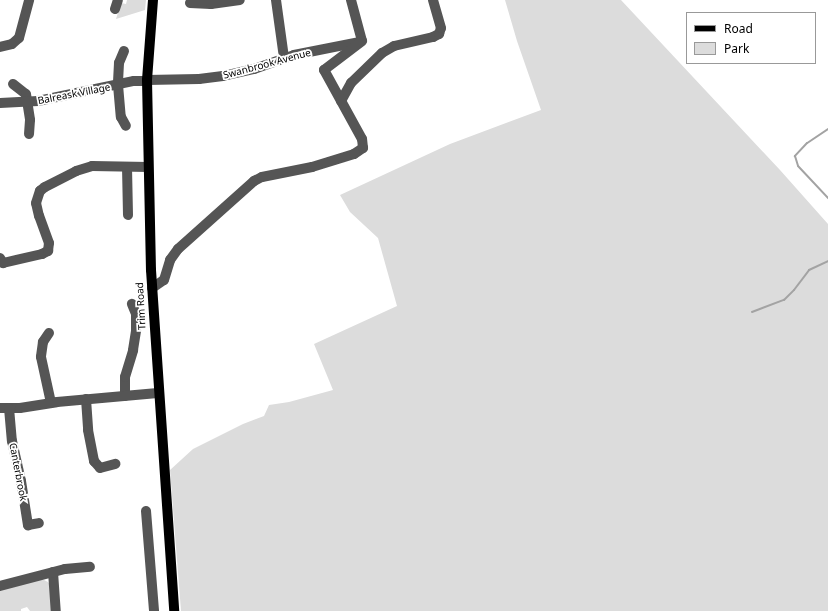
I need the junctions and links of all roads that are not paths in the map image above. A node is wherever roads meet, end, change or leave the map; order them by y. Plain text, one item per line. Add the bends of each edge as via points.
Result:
1 (29, 0) edge
2 (153, 0) edge
3 (240, 0) edge
4 (276, 0) edge
5 (350, 0) edge
6 (433, 0) edge
7 (190, 6) edge
8 (362, 41) junction
9 (0, 47) edge
10 (124, 51) dead end
11 (284, 58) junction
12 (147, 81) junction
13 (14, 84) dead end
14 (118, 85) junction
15 (341, 101) junction
16 (28, 102) junction
17 (0, 103) edge
18 (126, 126) dead end
19 (29, 134) dead end
20 (127, 167) junction
21 (148, 167) junction
22 (128, 215) dead end
23 (0, 258) edge
24 (152, 288) junction
25 (132, 304) dead end
26 (49, 333) dead end
27 (158, 393) junction
28 (125, 396) junction
29 (86, 400) junction
30 (50, 404) junction
31 (5, 408) edge
32 (115, 464) dead end
33 (146, 511) dead end
34 (39, 522) dead end
35 (90, 567) dead end
36 (52, 572) junction
37 (0, 586) edge
38 (56, 611) edge
39 (154, 611) edge
40 (174, 611) edge

1 - 9 street via 19,38 12,44
2 - 12 main road, Trim Road
3 - 7 street
4 - 11 street
5 - 8 street
6 - 15 street via 441,28 439,34 394,46 382,53 351,83
8 - 11 street, Swanbrook Avenue
8 - 15 street via 324,70
10 - 14 street via 119,63
11 - 12 street, Swanbrook Avenue via 254,69 223,76
12 - 14 street, Balreask Village
12 - 21 main road, Trim Road
13 - 16 street via 22,89
14 - 16 street, Balreask Village via 67,97
14 - 18 street via 121,117
15 - 24 street via 364,148 326,163 254,181 178,249 170,260 164,280
16 - 17 street, Balreask Village
16 - 19 street
20 - 21 street
20 - 22 street
20 - 23 street via 92,166 45,187 36,202 49,243 48,251 3,263
21 - 24 main road, Trim Road
24 - 27 main road, Trim Road
25 - 28 street via 136,314 136,330 125,377
26 - 30 street via 43,342 41,357
27 - 28 street, Canterbrook
27 - 40 main road, Trim Road
28 - 29 street, Canterbrook
29 - 30 street, Canterbrook
29 - 32 street via 94,461 100,468
30 - 31 street, Canterbrook
31 - 34 street, Canterbrook via 28,525
33 - 39 street
35 - 36 street
36 - 37 street
36 - 38 street

